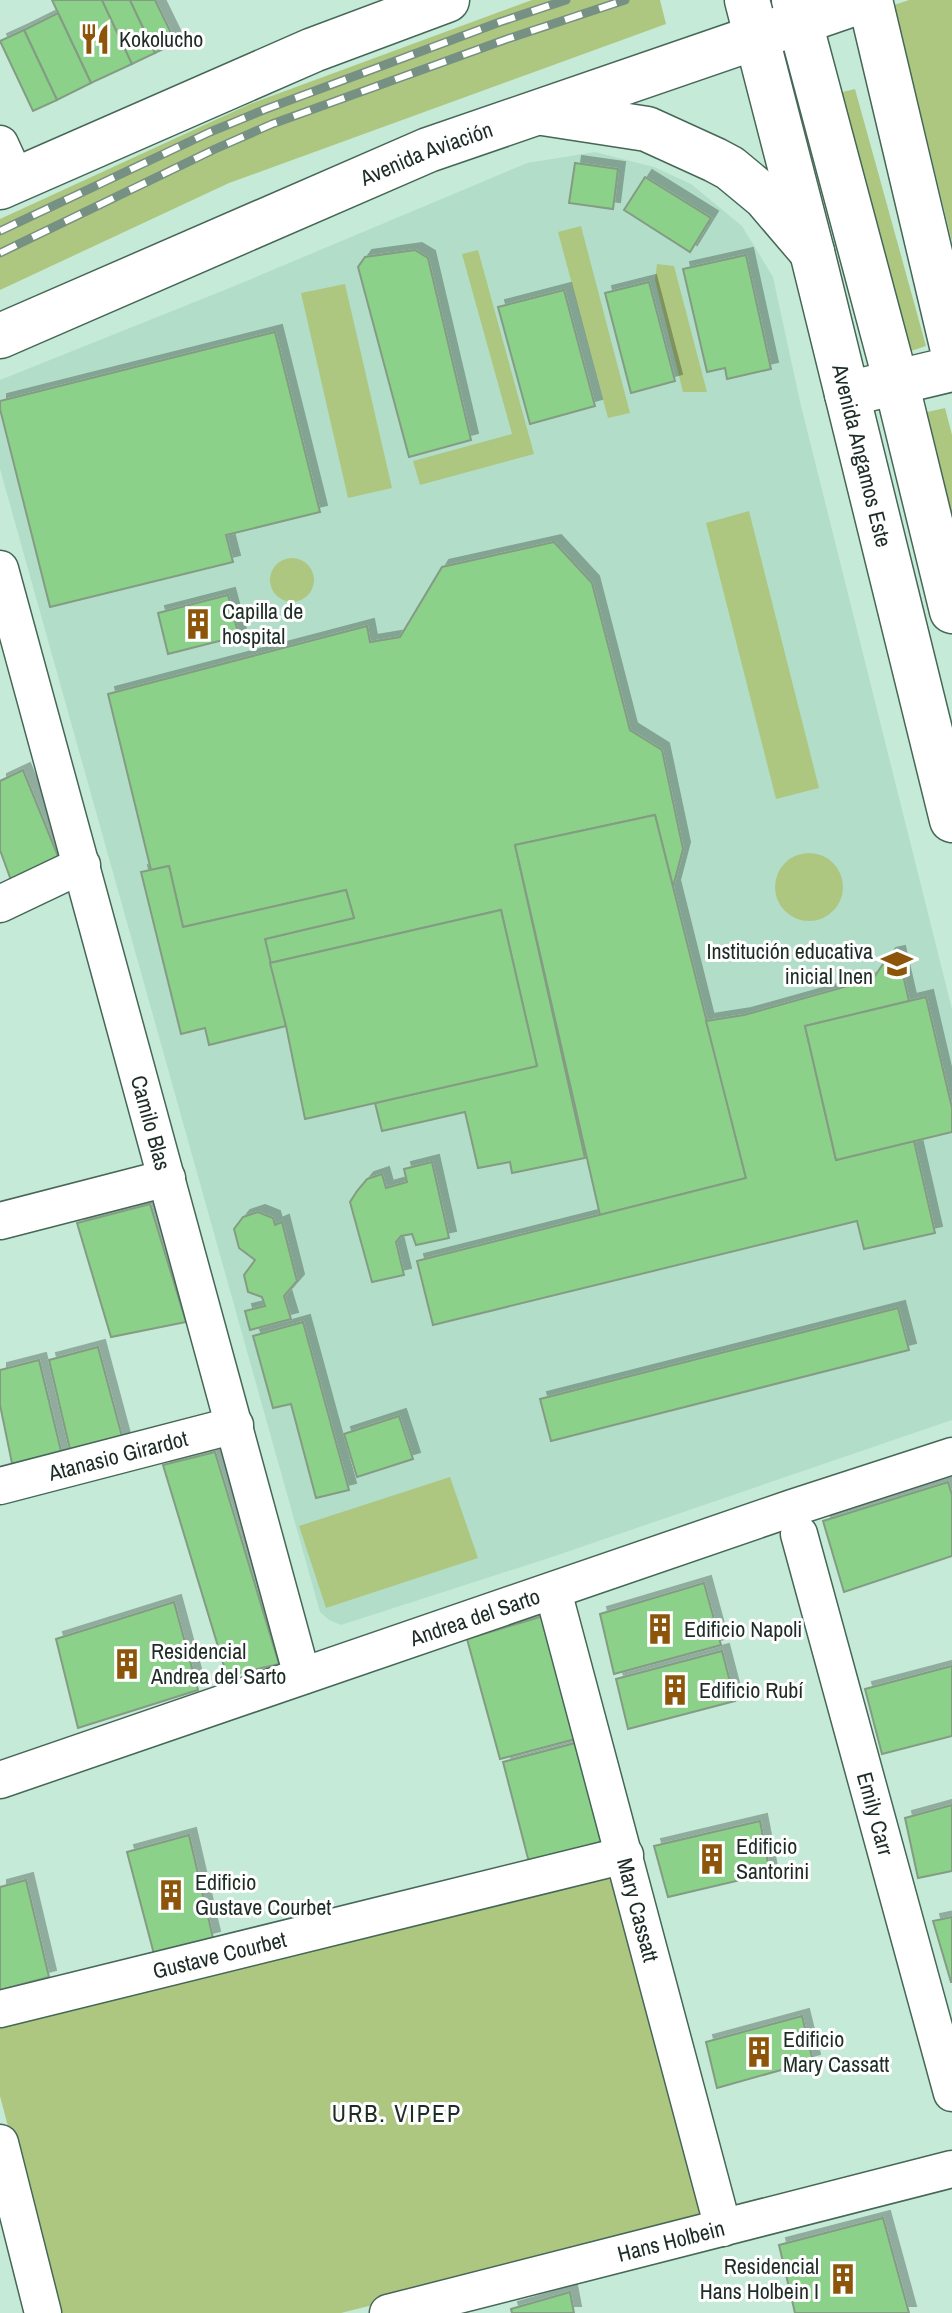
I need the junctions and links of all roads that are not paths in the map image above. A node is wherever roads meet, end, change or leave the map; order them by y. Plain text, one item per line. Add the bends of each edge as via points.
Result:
1 (864, 0) edge
2 (870, 0) edge
3 (442, 1) edge
4 (797, 11) edge
5 (752, 18) edge
6 (536, 112) junction
7 (5, 170) edge
8 (812, 252) junction
9 (0, 336) edge
10 (952, 346) edge
11 (952, 369) edge
12 (896, 382) junction
13 (847, 394) junction
14 (0, 569) edge
15 (952, 611) edge
16 (7, 626) edge
17 (952, 820) edge
18 (82, 865) junction
19 (0, 904) edge
20 (167, 1178) junction
21 (0, 1221) edge
22 (235, 1425) junction
23 (952, 1456) edge
24 (0, 1486) edge
25 (799, 1534) dead end
26 (553, 1591) junction
27 (302, 1676) junction
28 (0, 1780) edge
29 (625, 1855) junction
30 (0, 2009) edge
31 (952, 2093) edge
32 (0, 2143) edge
33 (952, 2169) edge
34 (723, 2228) junction
35 (43, 2313) edge
36 (388, 2313) edge

1 - 4 main road, Avenida Aviación
2 - 10 main road
3 - 7 main road
4 - 5 main road, Avenida Aviación
4 - 12 main road
5 - 6 main road, Avenida Aviación via 717,51
5 - 8 main road, Avenida Angamos Este
6 - 8 main road via 647,129 715,160 765,197
6 - 9 main road, Avenida Aviación via 428,150
8 - 13 main road, Avenida Angamos Este
11 - 12 main road
12 - 13 main road
12 - 15 main road
13 - 17 main road, Avenida Angamos Este
14 - 16 street, Camilo Blas
16 - 18 street, Camilo Blas
18 - 19 street
18 - 20 street, Camilo Blas
20 - 21 street
20 - 22 street, Camilo Blas
22 - 24 street, Atanasio Girardot
22 - 27 street, Camilo Blas
23 - 26 street, Andrea del Sarto
25 - 31 street, Emily Carr
26 - 27 street, Andrea del Sarto
26 - 29 street, Mary Cassatt
27 - 28 street, Andrea del Sarto
29 - 30 street, Gustave Courbet
29 - 34 street, Mary Cassatt
32 - 35 street
33 - 34 street, Hans Holbein
34 - 36 street, Hans Holbein

